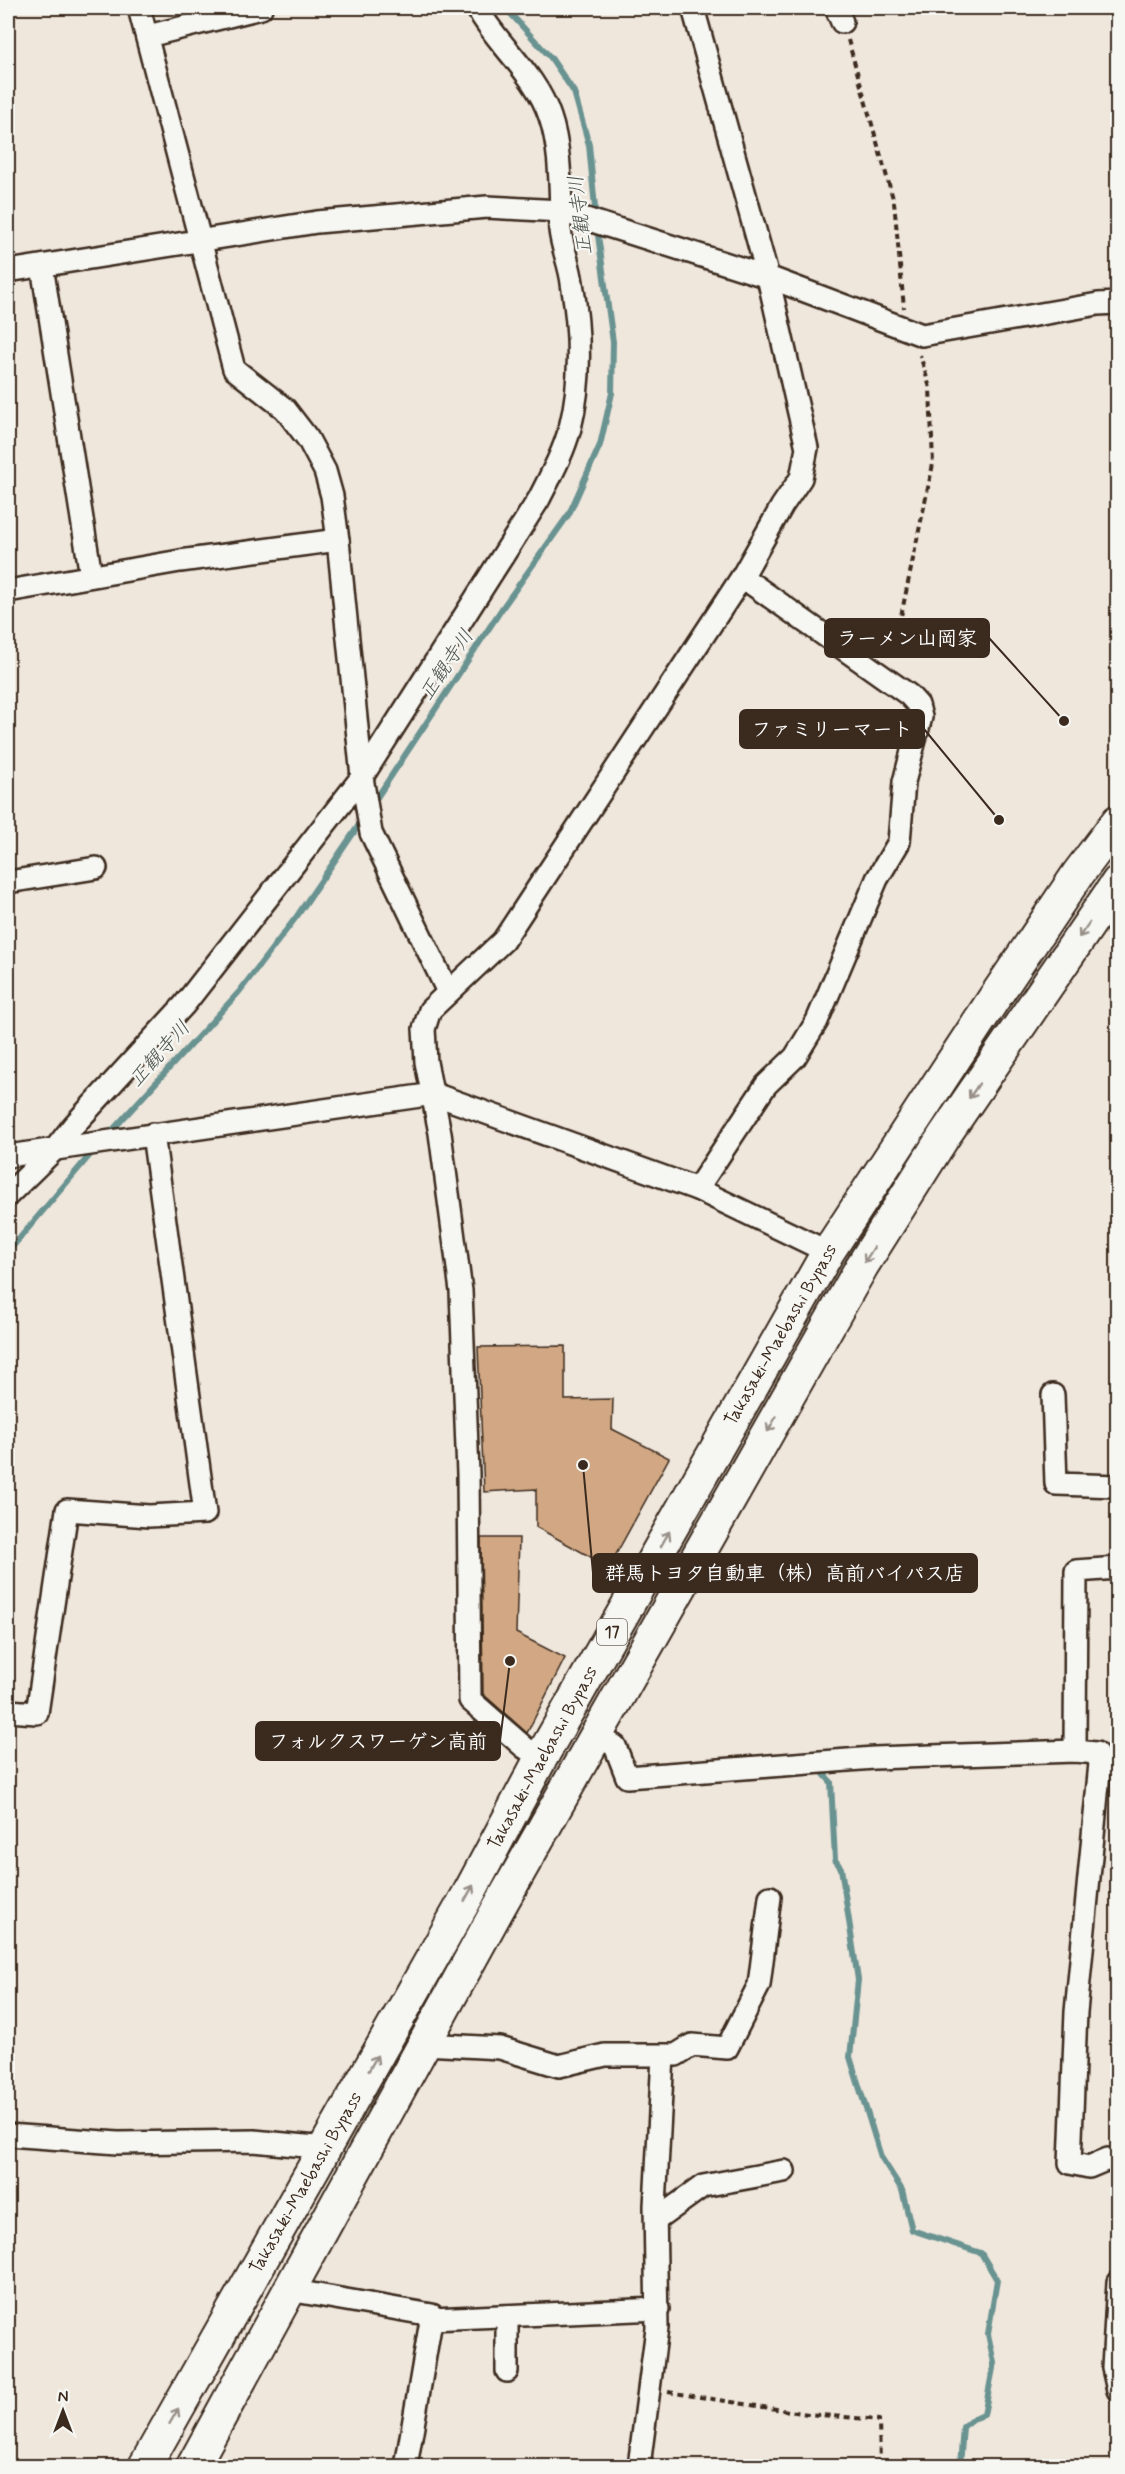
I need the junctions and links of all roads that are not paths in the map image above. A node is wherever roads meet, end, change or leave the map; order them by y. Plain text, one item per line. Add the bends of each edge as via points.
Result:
1 (139, 8) edge
2 (261, 8) edge
3 (477, 8) edge
4 (693, 8) edge
5 (148, 36) junction
6 (561, 211) junction
7 (200, 240) junction
8 (42, 266) junction
9 (8, 272) edge
10 (768, 277) junction
11 (1118, 303) edge
12 (338, 540) junction
13 (91, 576) junction
14 (742, 577) junction
15 (8, 591) edge
16 (363, 777) junction
17 (1118, 821) edge
18 (96, 868) dead end
19 (8, 882) edge
20 (1118, 882) edge
21 (448, 992) junction
22 (434, 1094) junction
23 (153, 1134) junction
24 (56, 1149) junction
25 (8, 1156) edge
26 (8, 1184) edge
27 (697, 1189) junction
28 (8, 1195) edge
29 (828, 1252) junction
30 (1053, 1395) dead end
31 (1118, 1486) edge
32 (1118, 1568) edge
33 (8, 1711) edge
34 (596, 1735) junction
35 (1074, 1751) junction
36 (541, 1758) junction
37 (770, 1897) dead end
38 (424, 2044) junction
39 (663, 2056) junction
40 (8, 2135) edge
41 (326, 2148) junction
42 (1118, 2163) edge
43 (784, 2171) dead end
44 (656, 2220) junction
45 (1118, 2282) edge
46 (289, 2290) junction
47 (658, 2309) junction
48 (507, 2316) junction
49 (1117, 2316) edge
50 (431, 2319) junction
51 (507, 2371) dead end
52 (1118, 2390) edge
53 (145, 2466) edge
54 (193, 2466) edge
55 (406, 2466) edge
56 (639, 2466) edge

1 - 5 street
2 - 5 street
3 - 6 street via 487,27 534,83 550,117 558,154
4 - 10 street
5 - 7 street
6 - 7 street via 487,207 318,222
6 - 10 street
6 - 16 street via 559,229 578,324 576,391 570,429 539,499
7 - 8 street
7 - 12 street via 234,369 285,409 308,438 325,471
8 - 9 street
8 - 13 street
10 - 11 street via 922,334
10 - 14 street via 807,448 801,478
12 - 13 street
12 - 16 street
13 - 15 street
14 - 21 street via 503,941
14 - 27 street via 909,695 918,705 921,717 904,782 899,842 877,879 817,1021 795,1057 766,1085
16 - 21 street via 371,833
16 - 24 street via 184,1005
17 - 29 highway, Takasaki-Maebashi Bypass / 17 via 993,1000
18 - 19 street
20 -> 34 highway, Takasaki-Maebashi Bypass / 17 via 944,1136 862,1266
21 - 22 street via 430,1010 424,1029 426,1062
22 - 23 street
22 - 27 street
22 - 36 street via 461,1291 470,1700
23 - 24 street
23 - 33 street via 205,1513 149,1516 67,1510 37,1713
24 - 25 street
24 - 28 street
25 - 26 street
27 - 29 street
36 -> 29 highway, Takasaki-Maebashi Bypass / 17
30 - 31 street via 1056,1484
32 - 35 street via 1076,1571
34 - 35 street via 615,1746 627,1777 874,1758
34 - 38 highway, Takasaki-Maebashi Bypass / 17
35 - 42 street via 1096,1753 1100,1764 1077,2012 1070,2163 1089,2167 1108,2159
41 -> 36 highway, Takasaki-Maebashi Bypass / 17
37 - 39 street via 759,1985 727,2048 693,2045 676,2055
38 - 39 street via 500,2048 559,2066 605,2055
38 - 46 highway, Takasaki-Maebashi Bypass / 17
39 - 44 street
40 - 41 street via 118,2143 254,2141
53 -> 41 highway, Takasaki-Maebashi Bypass / 17
43 - 44 street via 704,2187
44 - 47 street
45 - 49 street
46 - 50 street via 432,2315
46 - 54 highway, Takasaki-Maebashi Bypass / 17
47 - 48 street
47 - 56 street
48 - 50 street
48 - 51 street
49 - 52 street via 1113,2368
50 - 55 street

